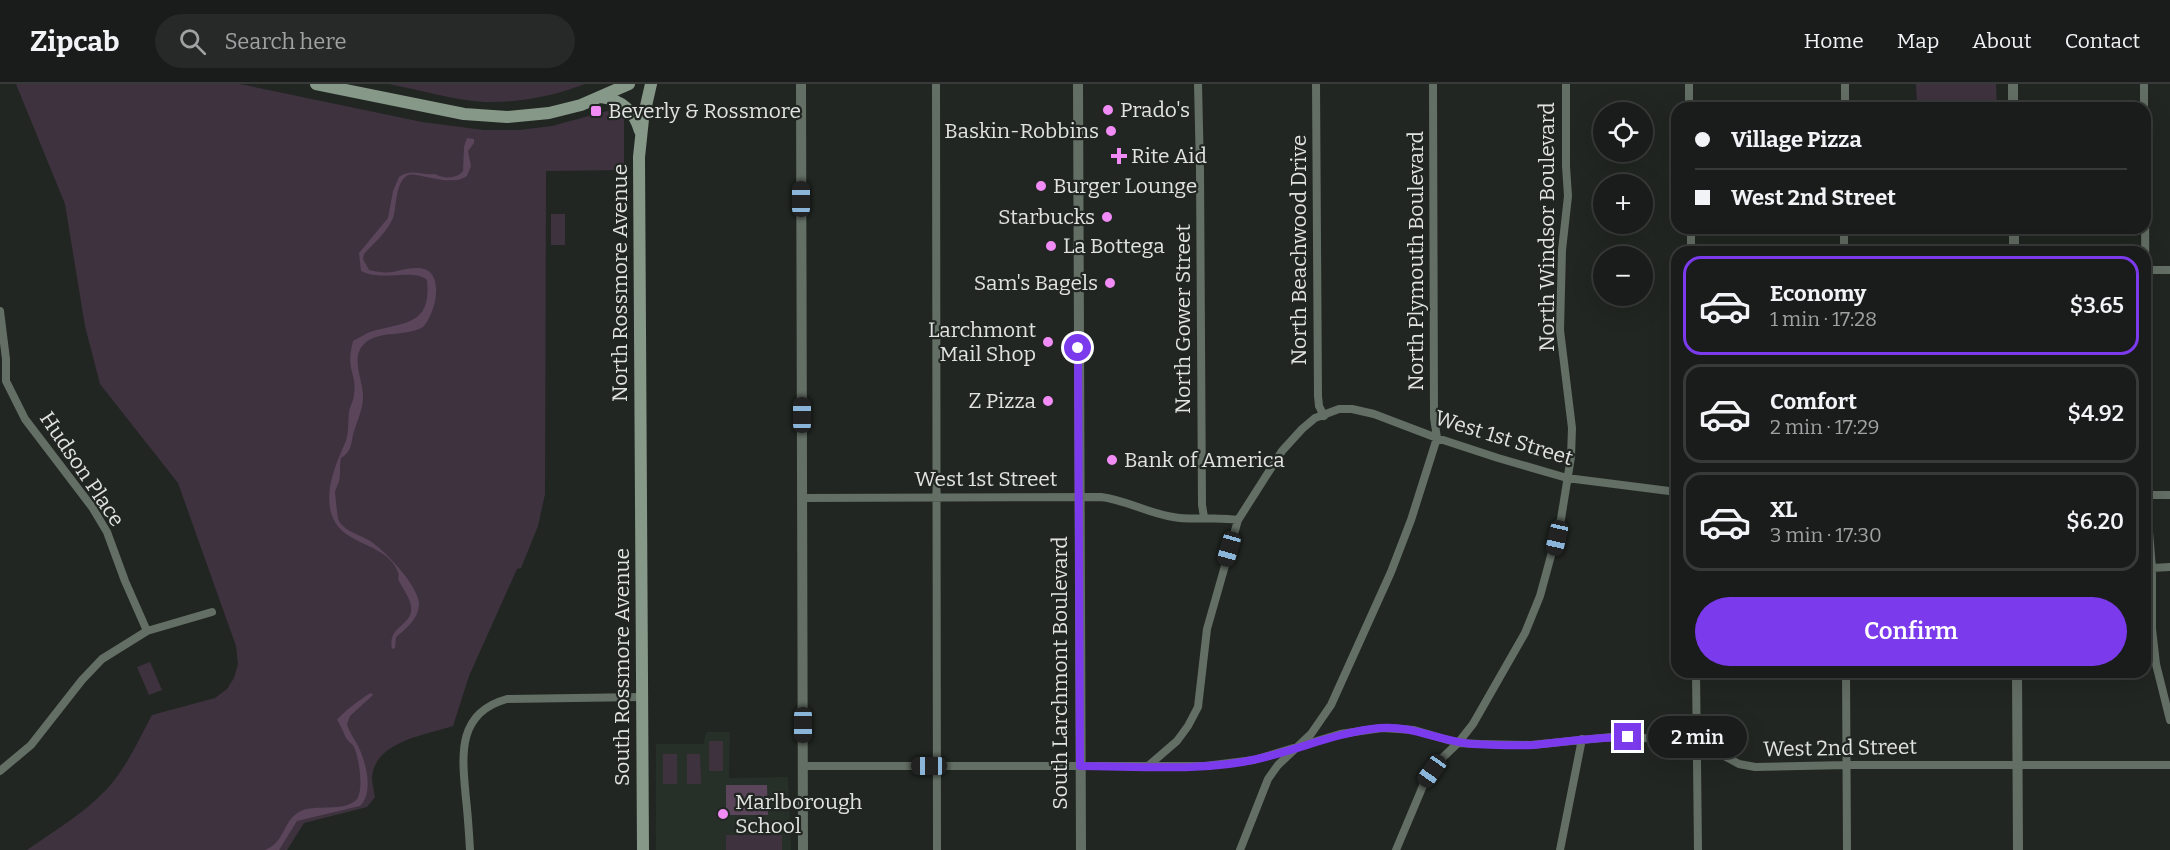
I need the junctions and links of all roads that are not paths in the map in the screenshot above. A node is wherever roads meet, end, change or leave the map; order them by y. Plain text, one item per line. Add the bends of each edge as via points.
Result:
1 (316, 84) edge
2 (629, 84) edge
3 (651, 84) edge
4 (801, 84) edge
5 (936, 84) edge
6 (1078, 84) edge
7 (1198, 84) edge
8 (1316, 84) edge
9 (1433, 84) edge
10 (1566, 84) edge
11 (1689, 84) edge
12 (1845, 84) edge
13 (2013, 84) edge
14 (2144, 84) edge
15 (601, 97) junction
16 (1689, 102) edge
17 (1845, 102) edge
18 (2013, 102) edge
19 (2144, 102) edge
20 (641, 133) junction
21 (2151, 270) edge
22 (2170, 270) edge
23 (0, 311) edge
24 (3, 360) edge
25 (6, 381) junction
26 (0, 390) edge
27 (1324, 416) junction
28 (1437, 438) junction
29 (1567, 478) junction
30 (640, 483) joint
31 (1671, 491) edge
32 (2151, 495) edge
33 (2170, 495) edge
34 (1079, 496) junction
35 (802, 498) junction
36 (937, 498) junction
37 (1204, 517) junction
38 (1238, 519) junction
39 (2151, 556) edge
40 (2170, 567) edge
41 (2152, 568) junction
42 (212, 612) dead end
43 (147, 631) junction
44 (1696, 678) edge
45 (1846, 678) edge
46 (2017, 678) edge
47 (642, 697) junction
48 (2170, 720) edge
49 (1582, 739) junction
50 (1697, 741) junction
51 (1458, 743) junction
52 (1295, 748) junction
53 (1847, 765) junction
54 (2018, 765) junction
55 (2170, 765) edge
56 (803, 766) junction
57 (936, 766) junction
58 (1080, 766) junction
59 (1147, 766) junction
60 (0, 771) edge
61 (470, 850) edge
62 (643, 850) edge
63 (803, 850) edge
64 (937, 850) edge
65 (1081, 850) edge
66 (1240, 850) edge
67 (1396, 850) edge
68 (1560, 850) edge
69 (1698, 850) edge
70 (1847, 850) edge
71 (2018, 850) edge

1 - 15 main road via 480,116 549,113
2 - 15 main road
3 - 20 main road, North Rossmore Avenue
4 - 35 street
5 - 36 street
6 - 34 street, South Larchmont Boulevard
7 - 37 street, North Gower Street
8 - 27 street, North Beachwood Drive via 1318,398
9 - 28 street, North Plymouth Boulevard
10 - 29 street, North Windsor Boulevard via 1569,196 1562,250 1560,330 1572,428
11 - 16 street
12 - 17 street
13 - 18 street
14 - 19 street
15 - 20 main road via 627,107
20 - 30 main road, North Rossmore Avenue
21 - 22 street
23 - 24 street, Hudson Place
24 - 25 street, Hudson Place
25 - 26 street
25 - 43 street, Hudson Place via 25,419 107,532
27 - 28 street, West 1st Street via 1339,409 1352,409
27 - 38 street, West 1st Street via 1315,418 1287,445
28 - 29 street, West 1st Street
28 - 52 street via 1411,520 1330,705 1311,734
29 - 31 street, West 1st Street
29 - 51 street, North Windsor Boulevard via 1552,557 1529,624 1473,724
30 - 47 main road, South Rossmore Avenue
32 - 33 street
34 - 36 street, West 1st Street
34 - 37 street, West 1st Street via 1112,499 1176,518
34 - 58 street, South Larchmont Boulevard
35 - 36 street, West 1st Street
35 - 56 street
36 - 57 street
37 - 38 street, West 1st Street
38 - 59 street, West 1st Street via 1207,629 1198,707 1177,741
39 - 41 street
40 - 41 street
41 - 48 street via 2156,664
42 - 43 street
43 - 60 street via 102,659 31,745
44 - 50 street
45 - 53 street
46 - 54 street
47 - 61 street via 507,699 487,706 468,729 464,748
47 - 62 main road, South Rossmore Avenue
49 - 50 street, West 2nd Street via 1643,737
49 - 51 street, West 2nd Street via 1531,745
49 - 68 street
50 - 53 street, West 2nd Street via 1739,764 1755,767
50 - 69 street
51 - 52 street, West 2nd Street via 1414,730 1382,728 1340,734
51 - 67 street, North Windsor Boulevard via 1425,781
52 - 59 street, West 2nd Street via 1254,760 1205,766
52 - 66 street via 1268,778
53 - 54 street, West 2nd Street
53 - 70 street
54 - 55 street, West 2nd Street
54 - 71 street
56 - 57 street, West 2nd Street
56 - 63 street
57 - 58 street, West 2nd Street
57 - 64 street
58 - 59 street, West 2nd Street
58 - 65 street, South Larchmont Boulevard

